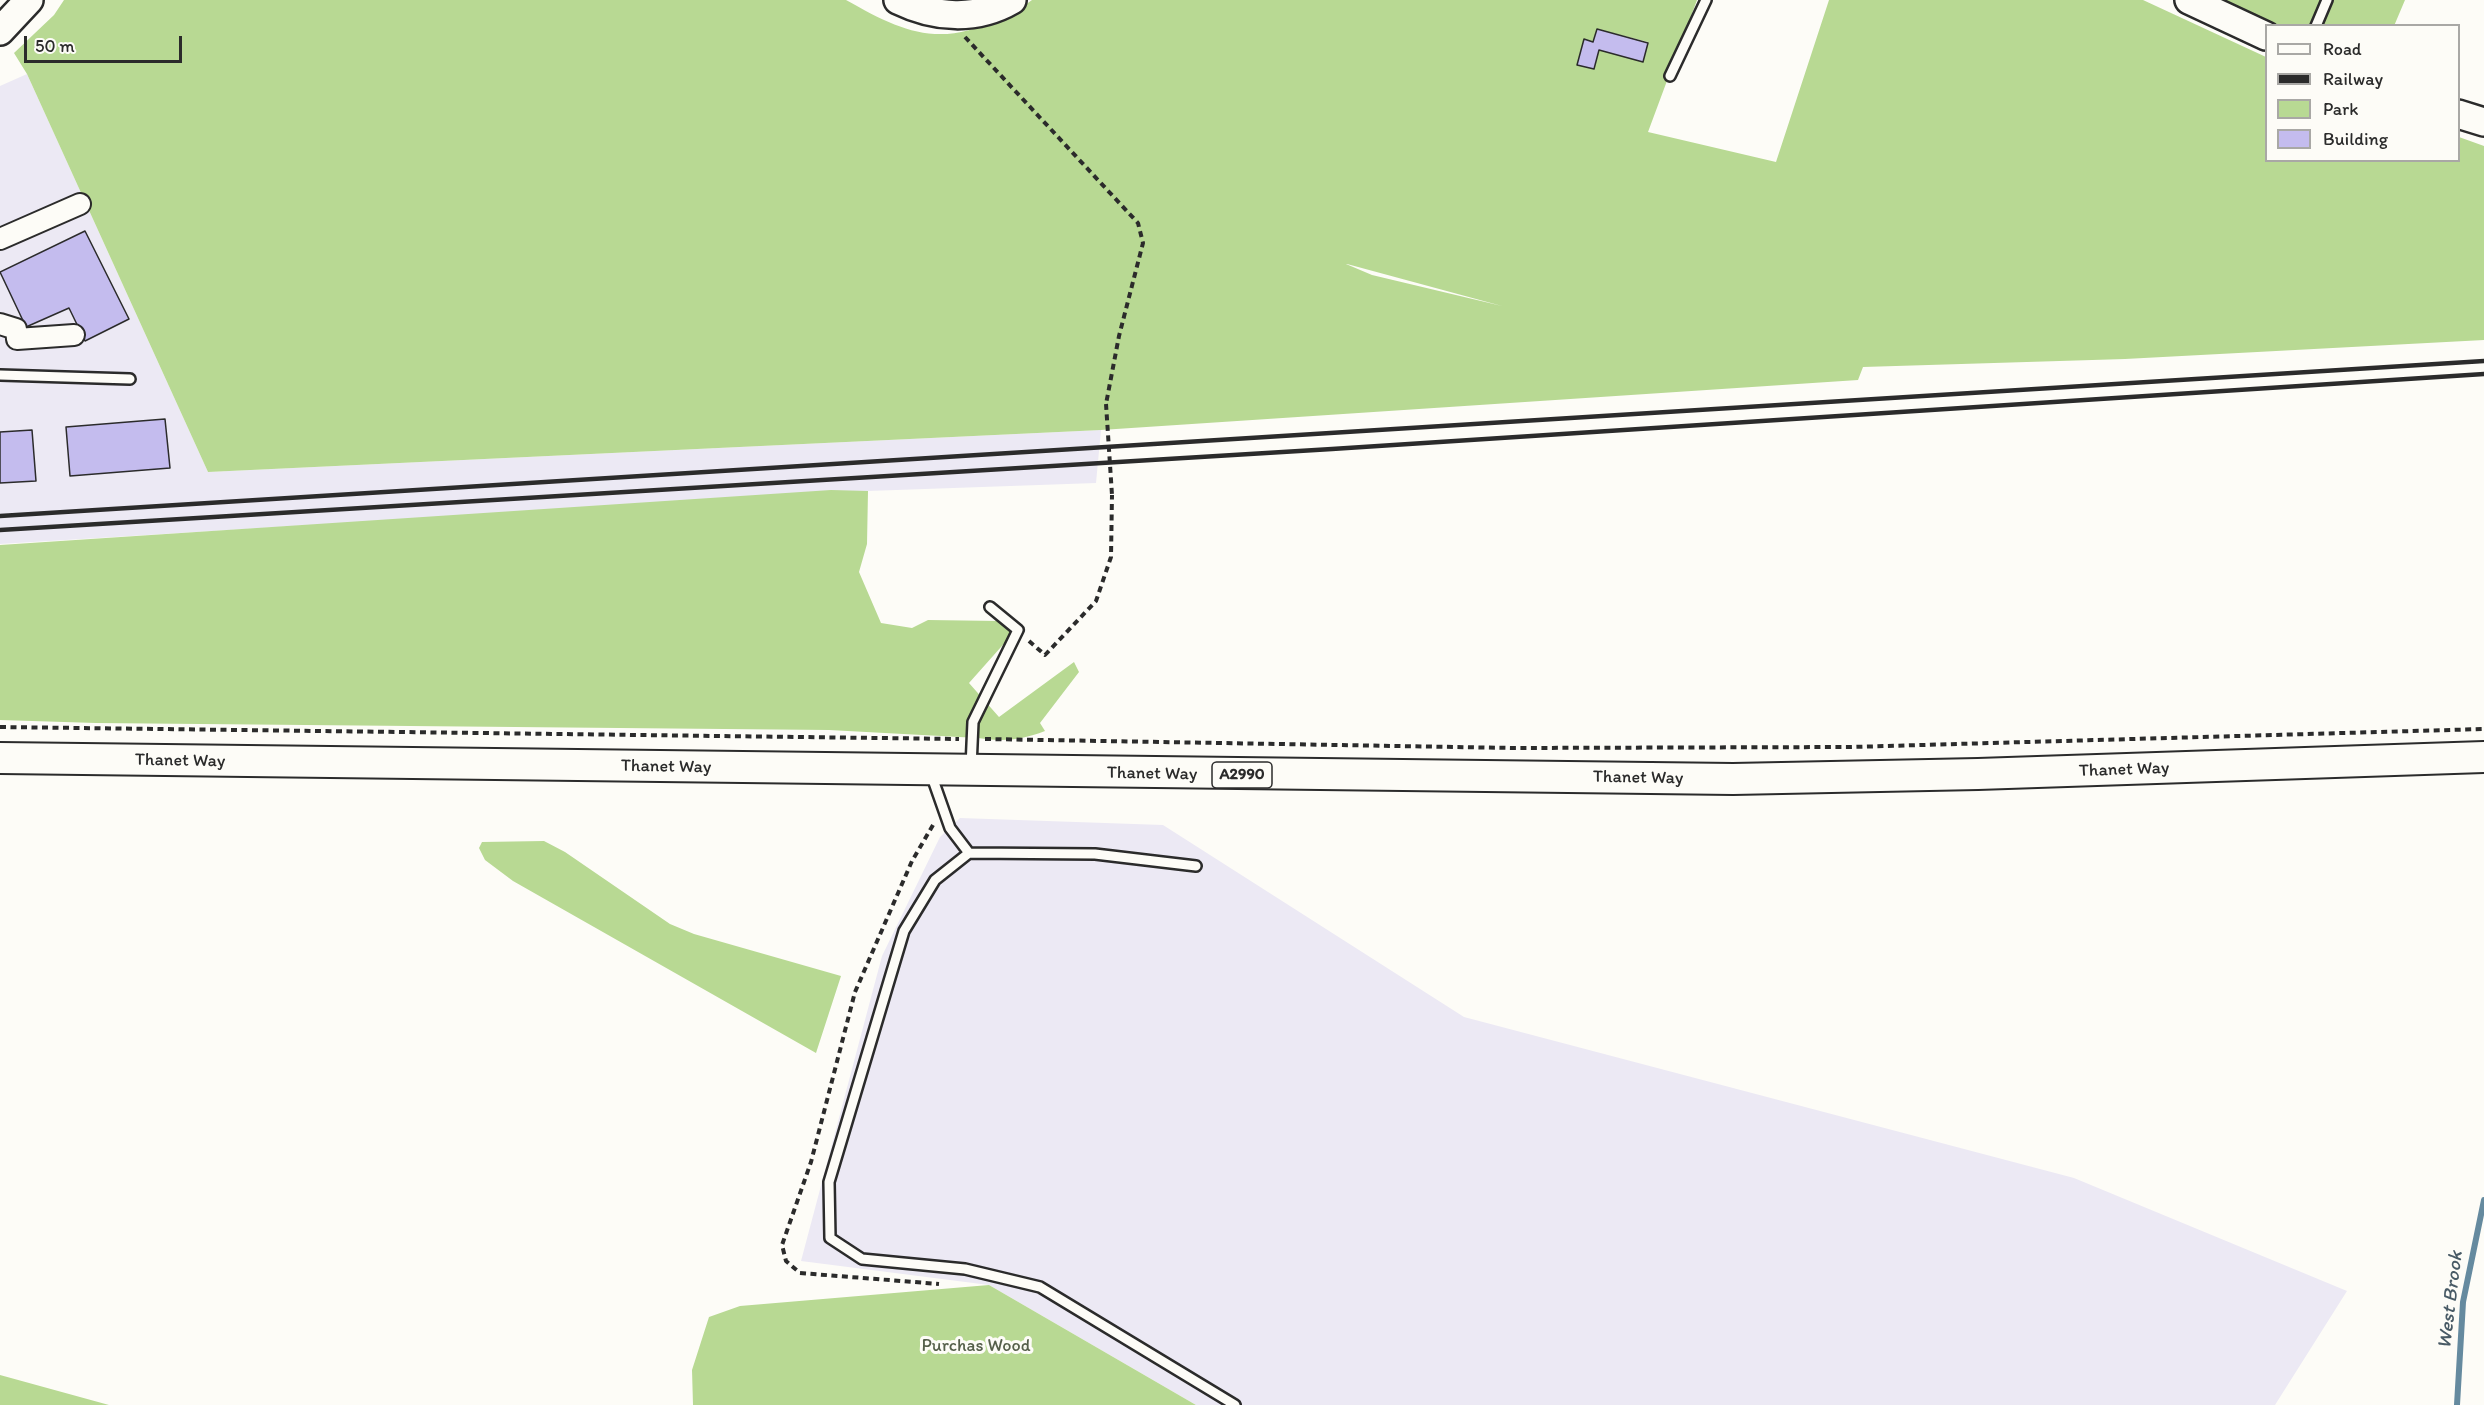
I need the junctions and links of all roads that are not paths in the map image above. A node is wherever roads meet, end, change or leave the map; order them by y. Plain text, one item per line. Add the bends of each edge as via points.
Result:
1 (29, 0) edge
2 (898, 0) edge
3 (1012, 0) edge
4 (1706, 0) edge
5 (2189, 0) edge
6 (2327, 0) edge
7 (2317, 24) edge
8 (0, 31) edge
9 (2265, 36) edge
10 (1670, 76) dead end
11 (2460, 115) edge
12 (2484, 122) edge
13 (80, 204) dead end
14 (0, 239) edge
15 (0, 324) edge
16 (74, 335) dead end
17 (0, 375) edge
18 (130, 379) dead end
19 (990, 607) dead end
20 (2484, 757) edge
21 (0, 758) edge
22 (930, 771) junction
23 (971, 772) junction
24 (969, 853) junction
25 (1196, 866) dead end
26 (1235, 1405) edge

1 - 8 main road
2 - 3 main road via 948,15 988,12
4 - 10 lane
5 - 9 main road
6 - 7 lane
11 - 12 main road
13 - 14 street
15 - 16 street via 16,329 17,339
17 - 18 lane
19 - 23 lane via 1018,630 973,722
20 - 23 main road, Thanet Way / A2990 via 1733,779
21 - 22 main road, Thanet Way / A2990
22 - 23 main road, Thanet Way / A2990
22 - 24 lane via 950,828
24 - 25 lane via 1095,854
24 - 26 lane via 935,880 904,931 830,1182 830,1238 862,1259 965,1269 1040,1287

